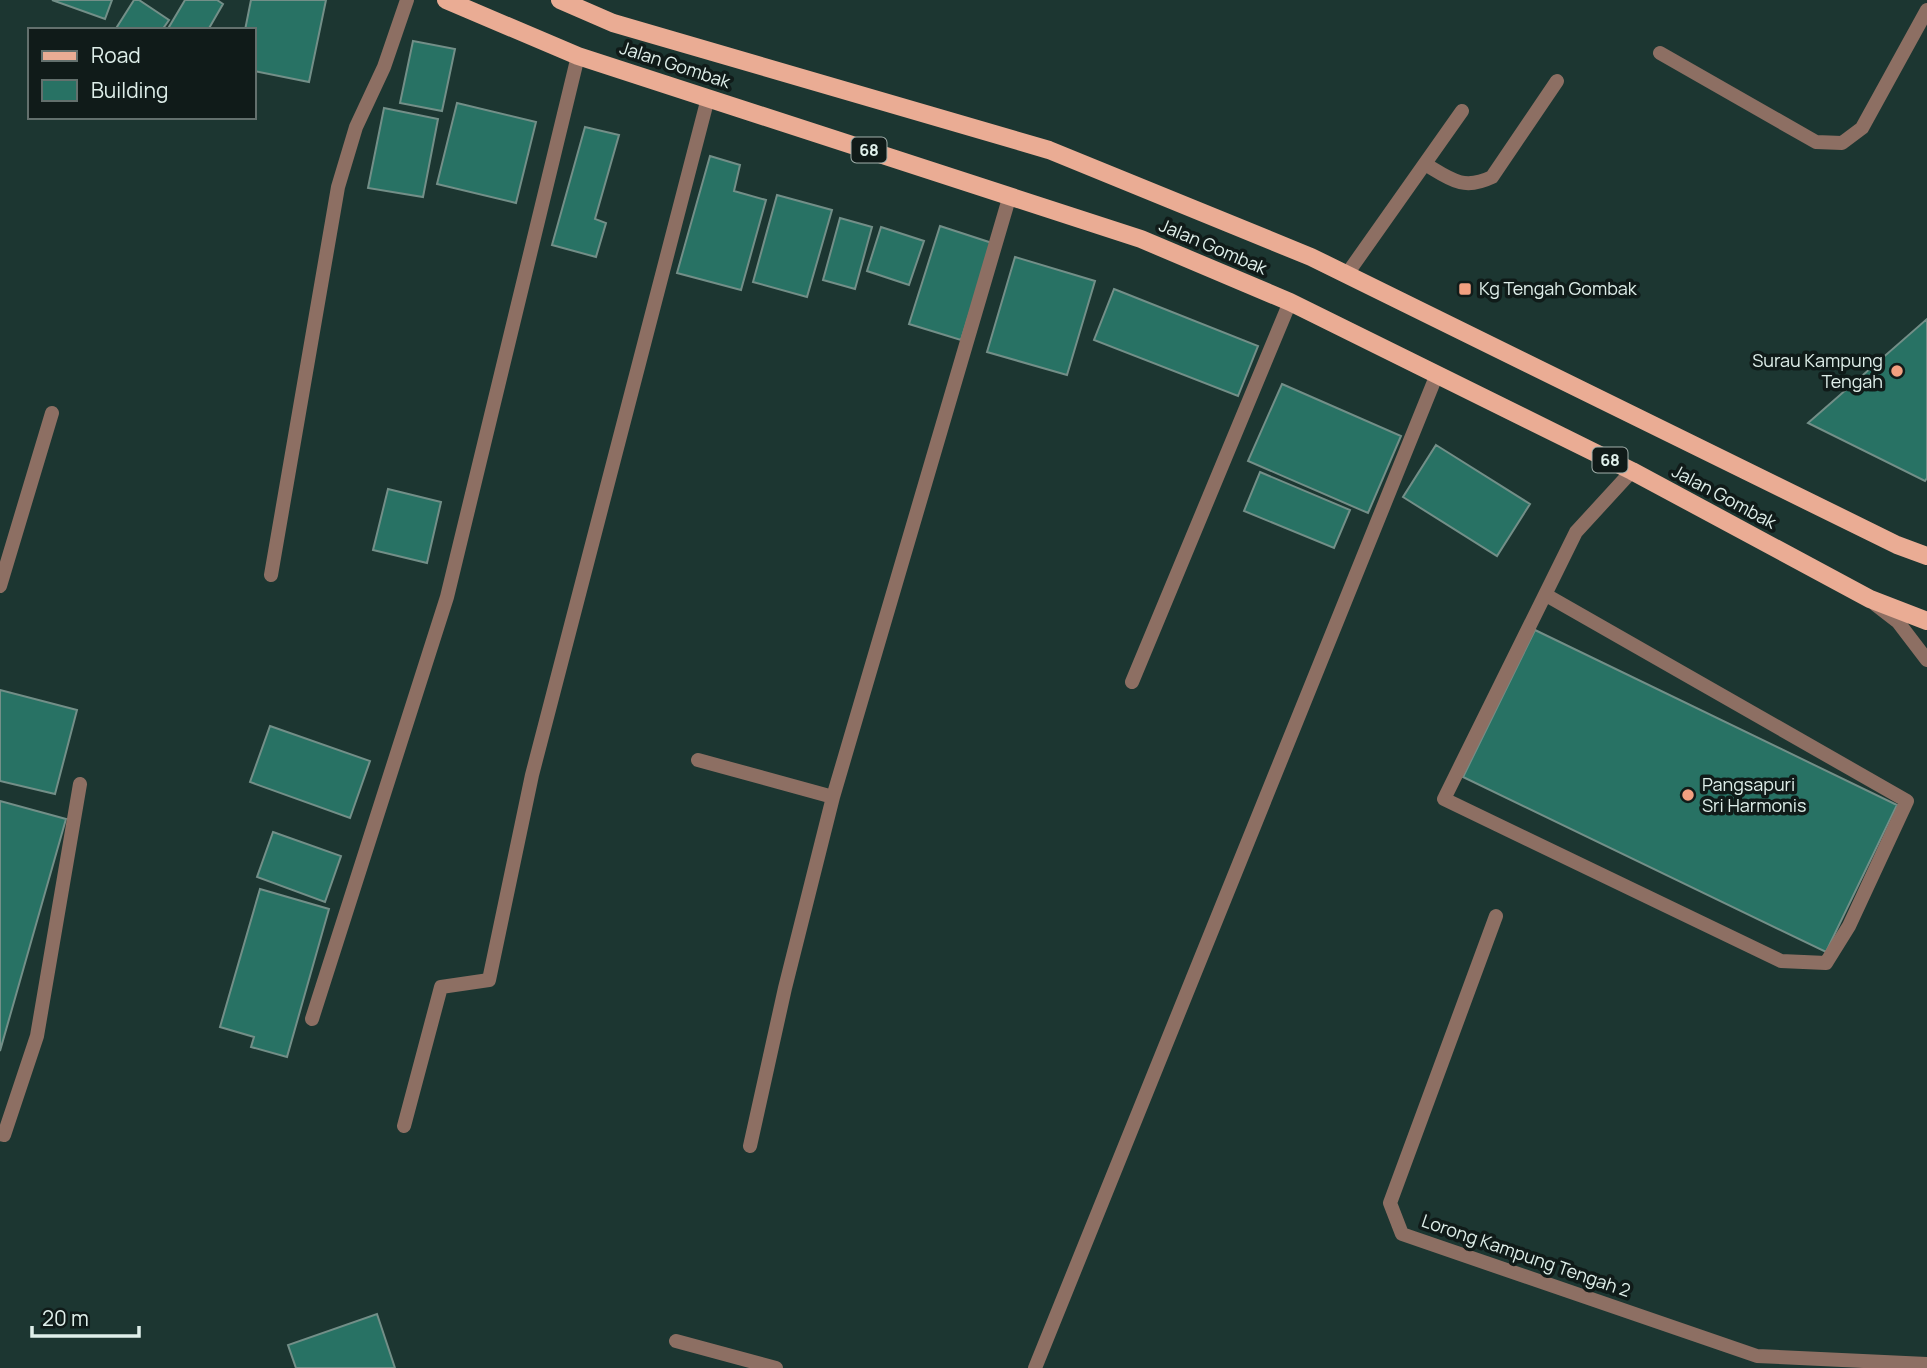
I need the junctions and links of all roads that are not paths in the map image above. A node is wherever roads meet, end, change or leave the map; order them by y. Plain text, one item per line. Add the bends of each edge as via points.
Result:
1 (407, 0) edge
2 (446, 0) edge
3 (567, 1) edge
4 (1927, 10) edge
5 (1660, 53) dead end
6 (578, 56) junction
7 (1557, 81) dead end
8 (708, 98) junction
9 (1462, 111) dead end
10 (1425, 164) junction
11 (1010, 195) junction
12 (1347, 274) junction
13 (1290, 302) junction
14 (1437, 374) junction
15 (52, 413) dead end
16 (1632, 471) junction
17 (1927, 556) edge
18 (271, 575) dead end
19 (0, 586) edge
20 (1546, 596) junction
21 (1870, 599) junction
22 (1927, 621) edge
23 (1927, 660) edge
24 (1132, 682) dead end
25 (698, 760) dead end
26 (80, 784) dead end
27 (833, 797) junction
28 (1496, 916) dead end
29 (312, 1019) dead end
30 (404, 1126) dead end
31 (0, 1134) edge
32 (750, 1146) dead end
33 (676, 1341) dead end
34 (1927, 1364) edge
35 (776, 1368) edge
36 (1035, 1368) edge

1 - 18 street via 356,127 338,187
2 - 6 main road, Jalan Gombak / 68
3 - 12 main road, Jalan Gombak via 613,23 1049,150
4 - 5 street via 1862,128 1842,143 1816,142
6 - 8 main road, Jalan Gombak / 68
6 - 29 street via 447,597
7 - 10 street via 1492,177 1478,184 1457,183
8 - 11 main road, Jalan Gombak / 68
8 - 30 street via 532,775 489,980 441,987
9 - 10 street
10 - 12 street
11 - 13 main road, Jalan Gombak / 68 via 1141,239
11 - 27 street
12 - 17 main road, Jalan Gombak
13 - 14 main road, Jalan Gombak / 68
13 - 24 street
14 - 16 main road, Jalan Gombak / 68
14 - 36 street
15 - 19 street
16 - 20 street via 1576,533
16 - 21 main road, Jalan Gombak / 68
20 - 20 street via 1444,799 1781,961 1826,963 1849,926 1907,801
21 - 22 main road, Jalan Gombak / 68
21 - 23 street via 1898,622
25 - 27 street
26 - 31 street via 37,1036 4,1135
27 - 32 street
28 - 34 street, Lorong Kampung Tengah 2 via 1390,1203 1402,1234 1757,1356
33 - 35 street

